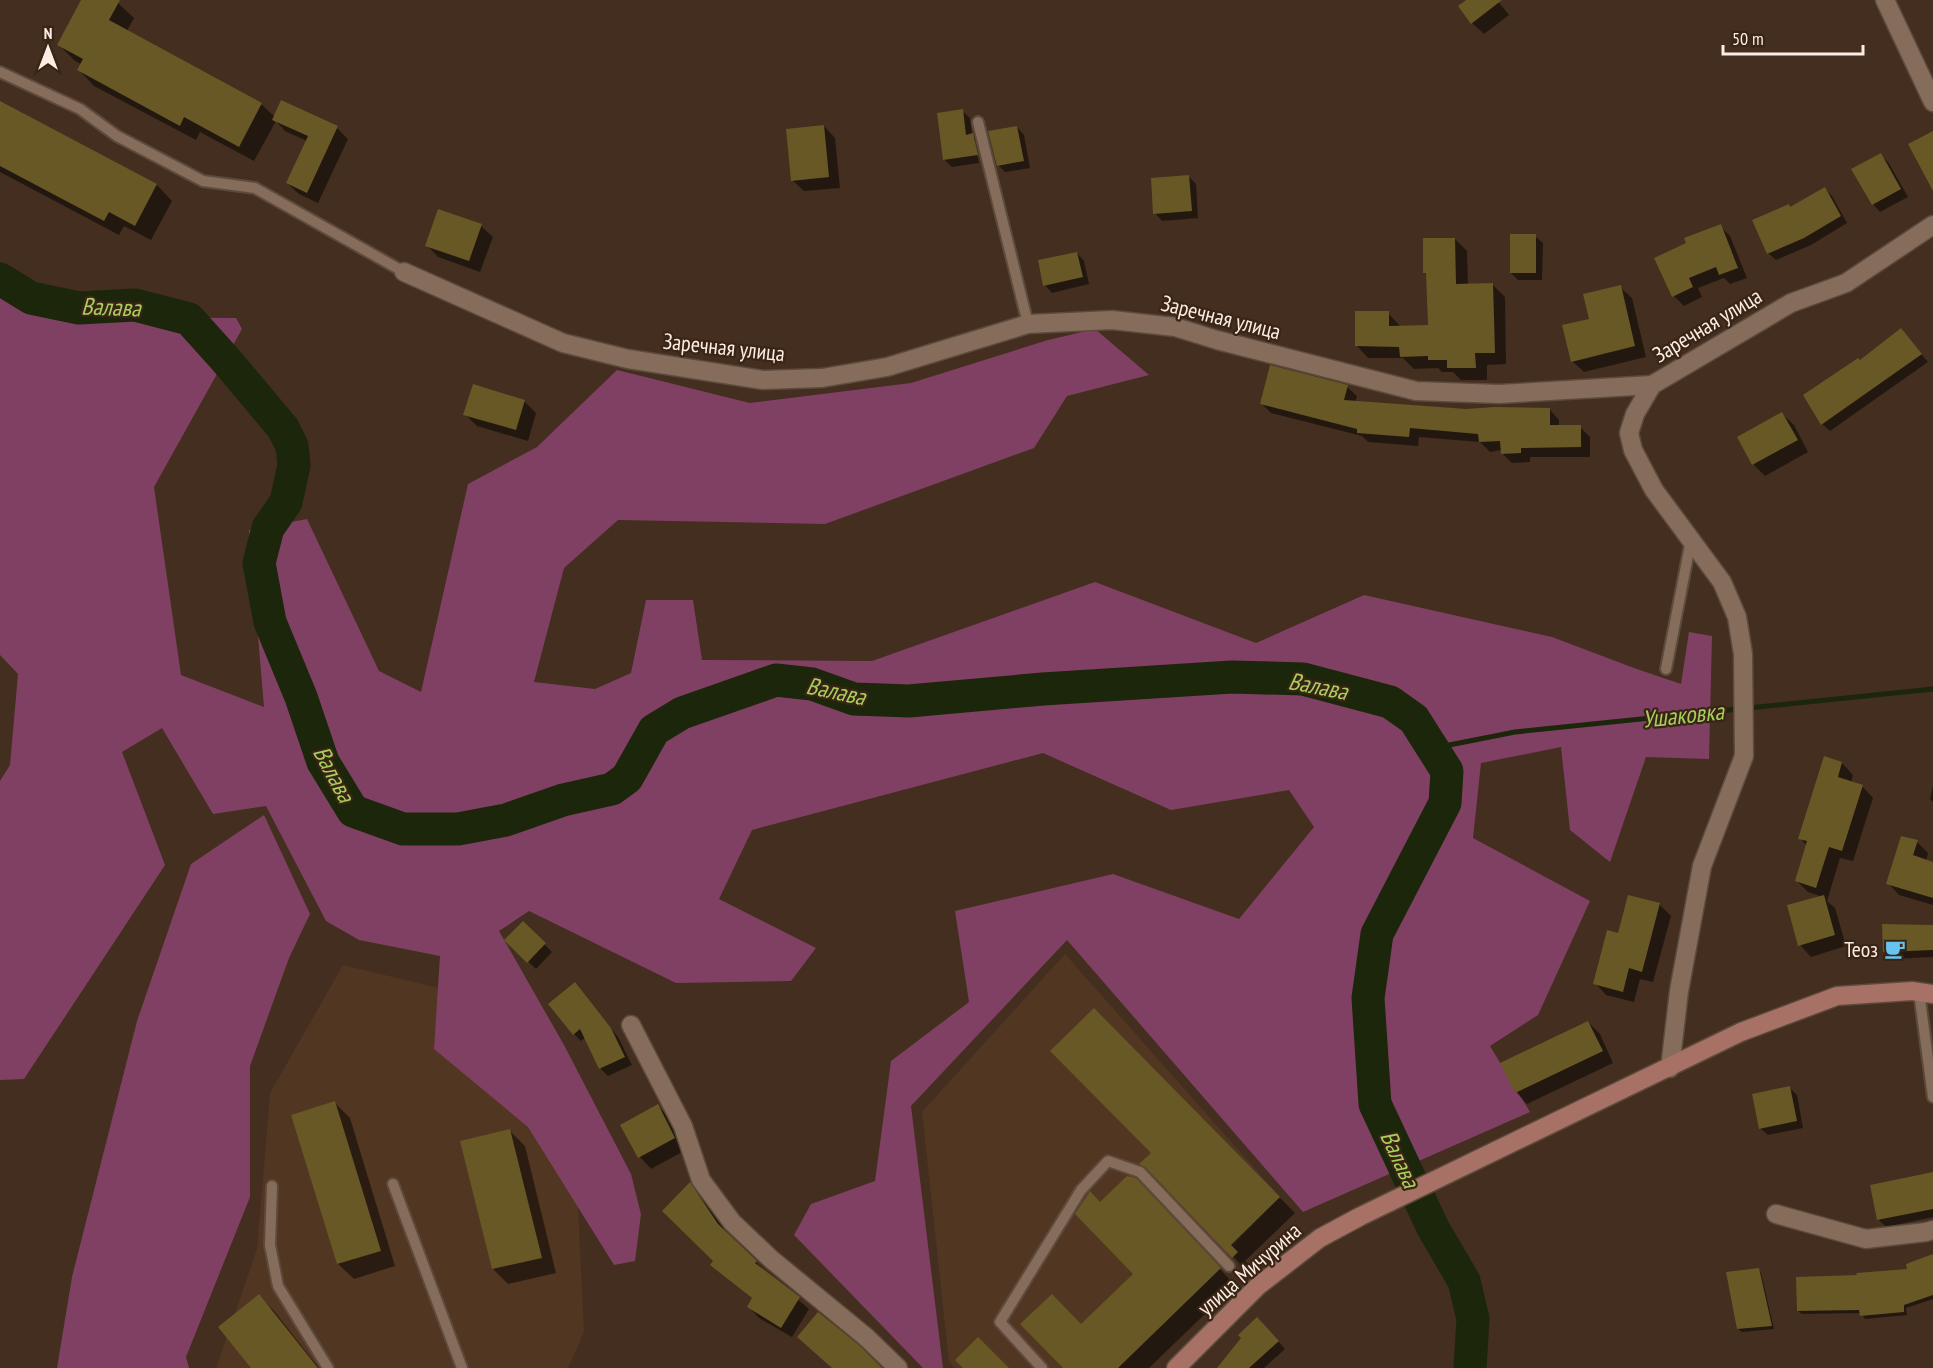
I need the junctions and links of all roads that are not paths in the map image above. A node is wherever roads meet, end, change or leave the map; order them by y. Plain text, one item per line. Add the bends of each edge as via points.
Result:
1 (1885, 0) edge
2 (0, 72) edge
3 (1933, 102) edge
4 (978, 122) dead end
5 (1933, 225) edge
6 (404, 272) joint
7 (1028, 324) junction
8 (1652, 385) junction
9 (1691, 538) junction
10 (1666, 669) dead end
11 (1926, 993) edge
12 (631, 1025) dead end
13 (1670, 1068) junction
14 (1933, 1097) edge
15 (393, 1184) dead end
16 (272, 1186) dead end
17 (1776, 1214) dead end
18 (1933, 1230) edge
19 (1229, 1266) dead end
20 (328, 1368) edge
21 (462, 1368) edge
22 (898, 1368) edge
23 (1042, 1368) edge
24 (1176, 1368) edge

1 - 3 street
2 - 6 lane via 80,109 117,136 203,181 255,188
4 - 7 lane
5 - 8 street, Заречная улица via 1846,283 1791,303
6 - 7 street, Заречная улица via 563,343 627,359 763,380 822,378 887,367
7 - 8 street, Заречная улица via 1112,320 1175,327 1416,391 1499,394
8 - 9 street via 1629,433 1633,450 1654,490
9 - 10 lane
9 - 13 street via 1722,582 1737,617 1743,654 1744,756 1702,866 1680,980
11 - 13 main road, улица Мичурина via 1837,996 1741,1032
11 - 14 lane
12 - 22 street via 683,1126 701,1180 732,1222
13 - 24 main road, улица Мичурина via 1320,1238 1258,1286
15 - 21 lane
16 - 20 lane via 270,1245 278,1286
17 - 18 street via 1866,1239
19 - 23 lane via 1140,1172 1108,1161 1081,1190 1000,1322

